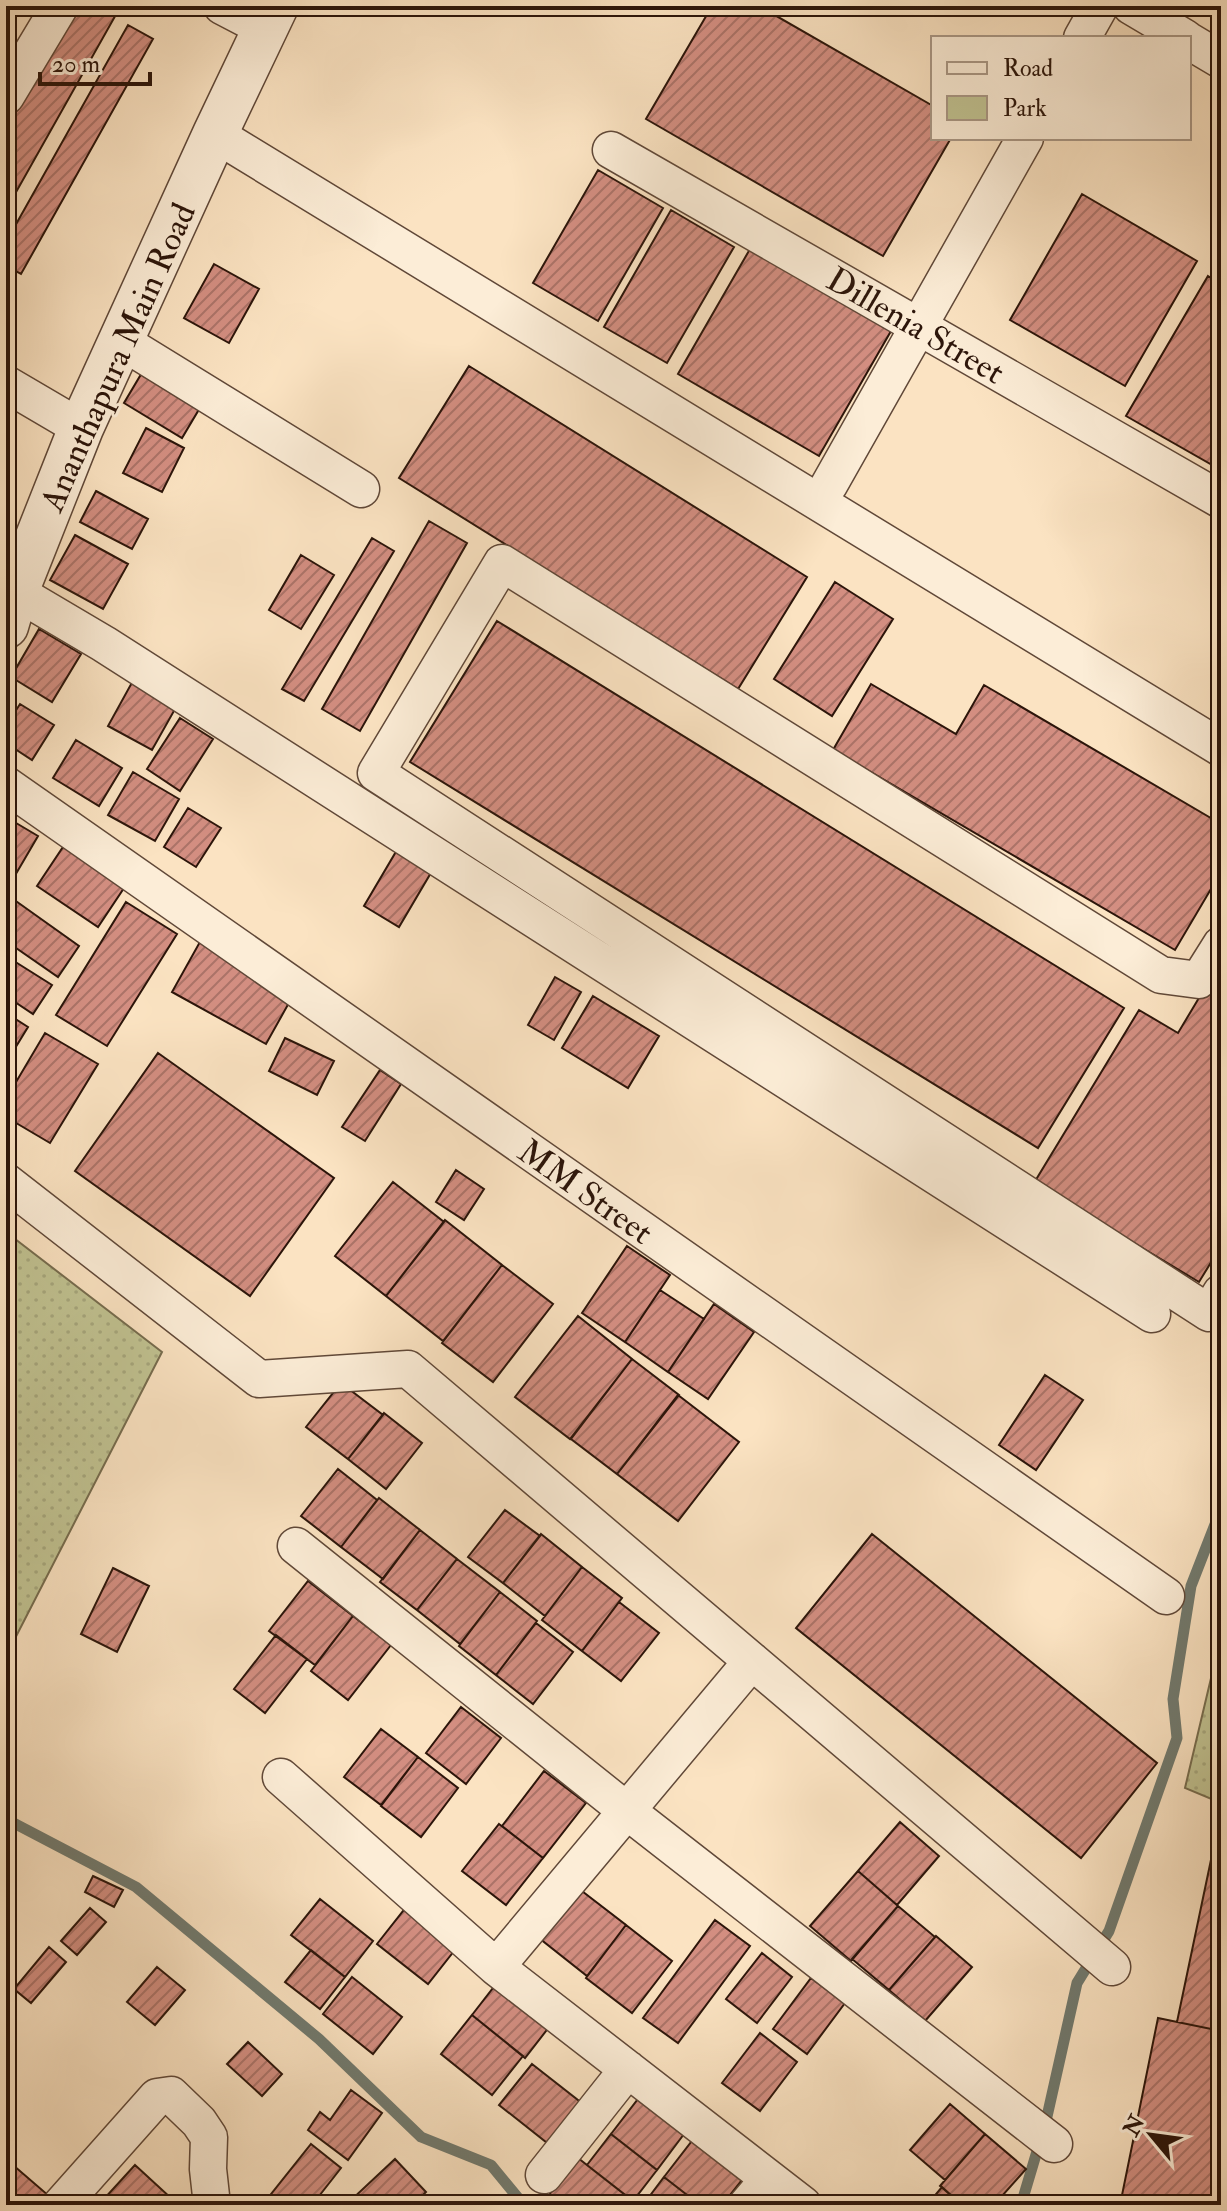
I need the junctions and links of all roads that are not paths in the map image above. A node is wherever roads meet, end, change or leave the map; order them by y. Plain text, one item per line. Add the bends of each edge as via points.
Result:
1 (60, 6) edge
2 (222, 6) edge
3 (1100, 6) edge
4 (1131, 6) edge
5 (271, 18) edge
6 (1083, 36) edge
7 (1182, 36) edge
8 (1191, 41) edge
9 (1221, 60) edge
10 (6, 96) edge
11 (215, 134) junction
12 (1024, 140) edge
13 (611, 150) dead end
14 (918, 326) junction
15 (121, 341) junction
16 (6, 384) edge
17 (81, 428) junction
18 (829, 485) dead end
19 (361, 489) dead end
20 (1221, 500) edge
21 (11, 609) edge
22 (1221, 748) edge
23 (6, 785) edge
24 (1221, 945) edge
25 (6, 1182) edge
26 (1221, 1293) edge
27 (1152, 1314) dead end
28 (296, 1546) dead end
29 (1166, 1596) dead end
30 (752, 1661) junction
31 (281, 1777) dead end
32 (627, 1811) junction
33 (496, 1967) junction
34 (1112, 1967) dead end
35 (628, 2069) junction
36 (1054, 2144) dead end
37 (544, 2175) dead end
38 (758, 2192) edge
39 (61, 2205) edge
40 (212, 2205) edge
41 (803, 2205) edge

1 - 10 street
2 - 5 street
3 - 6 street
4 - 7 street
5 - 11 street, Ananthapura Main Road
8 - 9 street
11 - 15 street, Ananthapura Main Road
11 - 22 street
12 - 14 street
13 - 14 street, Dillenia Street
14 - 18 street
14 - 20 street, Dillenia Street
15 - 17 street, Ananthapura Main Road
15 - 19 street
16 - 17 street
17 - 21 street, Ananthapura Main Road
21 - 27 street via 104,644
23 - 29 street, MM Street
24 - 26 street via 1199,980 1161,975 502,563 376,773 1209,1313
25 - 30 street via 259,1379 408,1369
28 - 32 street
30 - 32 street
30 - 34 street
31 - 33 street
32 - 33 street
32 - 36 street
33 - 35 street
35 - 37 street
35 - 38 street
38 - 41 street
39 - 40 street via 157,2097 171,2095 209,2137

